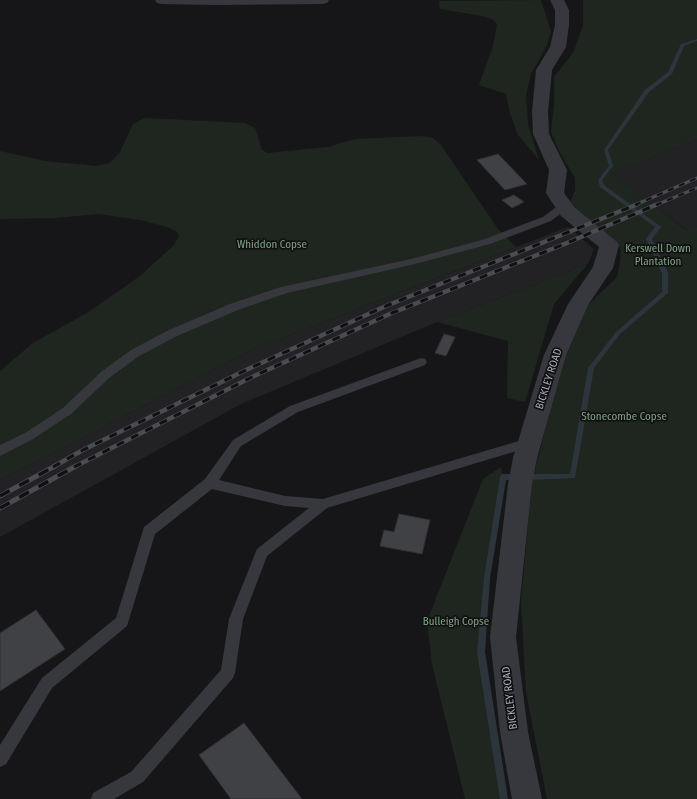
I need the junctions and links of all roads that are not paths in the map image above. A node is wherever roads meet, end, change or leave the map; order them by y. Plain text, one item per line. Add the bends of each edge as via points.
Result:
1 (162, 0) edge
2 (322, 0) edge
3 (557, 0) edge
4 (564, 206) junction
5 (421, 362) dead end
6 (527, 450) junction
7 (0, 452) edge
8 (210, 483) junction
9 (323, 504) junction
10 (0, 759) edge
11 (99, 799) edge
12 (527, 799) edge

1 - 2 street
3 - 4 street, BICKLEY ROAD via 562,10 562,25 558,47 544,70 540,112 541,134 558,170 555,193
4 - 6 street, BICKLEY ROAD via 609,245 603,268 578,304 555,355
4 - 7 lane via 547,219 486,242 411,262 285,290 234,307 173,333 135,353 105,375 67,411
5 - 8 lane via 294,409 238,443
6 - 9 lane
6 - 12 street, BICKLEY ROAD via 520,484 503,637 514,732
8 - 9 lane via 284,501
8 - 10 lane via 149,531 122,622 48,682
9 - 11 lane via 262,553 236,619 228,673 136,776

